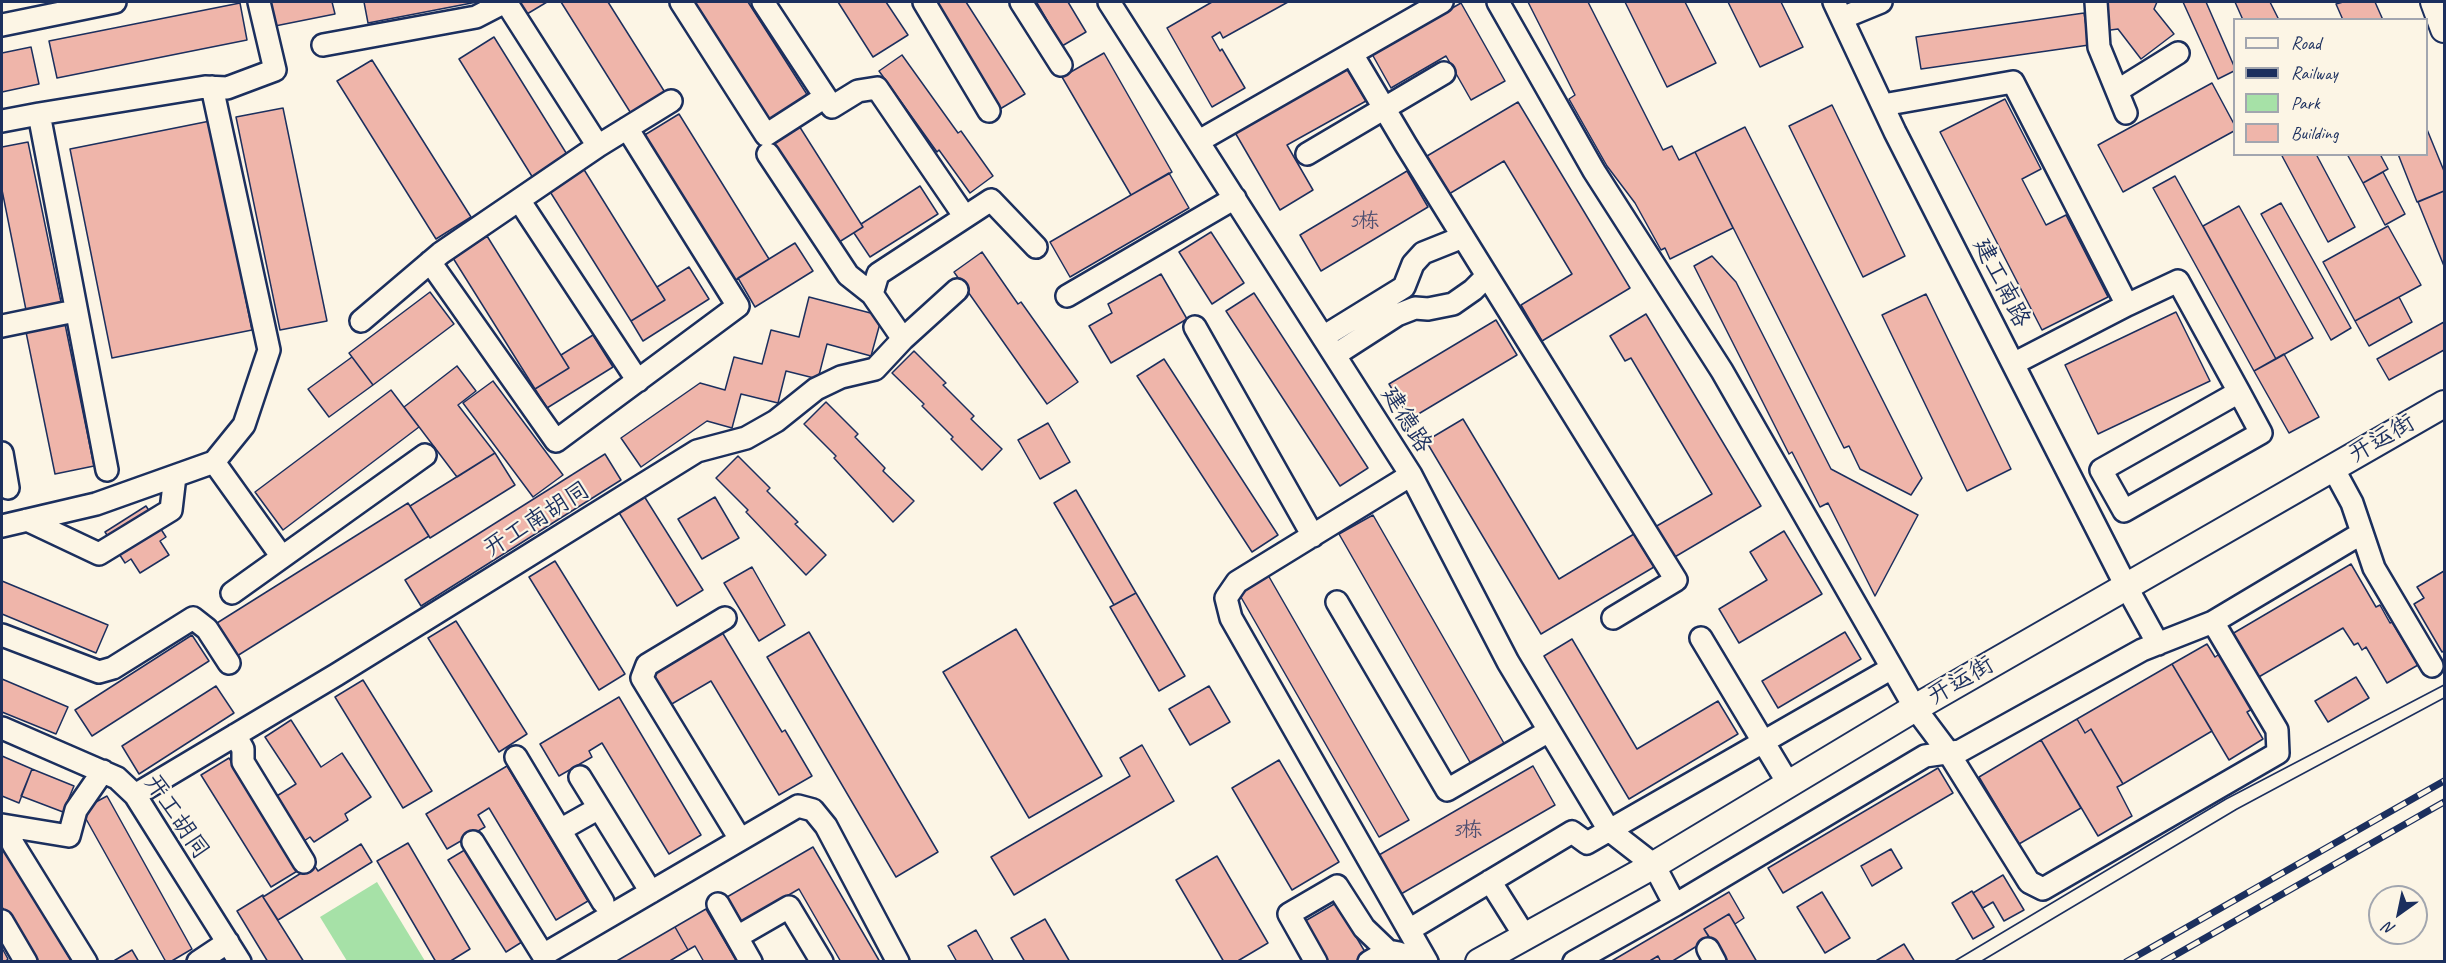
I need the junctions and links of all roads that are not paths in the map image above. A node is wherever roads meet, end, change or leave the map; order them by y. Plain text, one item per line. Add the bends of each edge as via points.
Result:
1 (116, 2) edge
2 (259, 2) edge
3 (506, 2) edge
4 (681, 2) edge
5 (763, 2) edge
6 (924, 2) edge
7 (1021, 2) edge
8 (1109, 2) edge
9 (1442, 2) edge
10 (1498, 2) edge
11 (1881, 2) edge
12 (2096, 2) edge
13 (2434, 2) edge
14 (1838, 10) edge
15 (2, 25) edge
16 (2445, 29) edge
17 (323, 45) dead end
18 (2178, 53) dead end
19 (1352, 54) junction
20 (1061, 65) dead end
21 (1444, 73) dead end
22 (212, 87) junction
23 (2117, 91) junction
24 (825, 97) junction
25 (671, 101) dead end
26 (1883, 105) junction
27 (1384, 108) junction
28 (989, 111) dead end
29 (39, 114) junction
30 (2126, 114) dead end
31 (2, 121) edge
32 (627, 128) junction
33 (1199, 141) junction
34 (598, 146) junction
35 (768, 154) dead end
36 (1306, 154) dead end
37 (1235, 198) junction
38 (519, 200) junction
39 (965, 217) junction
40 (1463, 237) junction
41 (1036, 247) dead end
42 (430, 262) junction
43 (1487, 276) junction
44 (957, 290) dead end
45 (873, 294) junction
46 (1067, 296) dead end
47 (2127, 305) junction
48 (75, 311) junction
49 (361, 321) dead end
50 (2, 326) edge
51 (1196, 327) dead end
52 (1323, 337) junction
53 (903, 339) junction
54 (1335, 355) junction
55 (2013, 364) junction
56 (638, 381) junction
57 (2239, 393) junction
58 (2445, 404) edge
59 (2, 453) edge
60 (425, 455) dead end
61 (214, 462) junction
62 (2333, 468) junction
63 (106, 470) dead end
64 (1411, 475) junction
65 (175, 476) junction
66 (8, 488) dead end
67 (27, 520) junction
68 (2, 526) edge
69 (2362, 533) junction
70 (1313, 536) junction
71 (282, 557) junction
72 (2126, 586) junction
73 (232, 593) dead end
74 (1337, 602) dead end
75 (725, 618) dead end
76 (1613, 618) dead end
77 (2213, 622) junction
78 (2, 636) edge
79 (1701, 638) dead end
80 (2158, 644) junction
81 (229, 663) dead end
82 (2432, 666) dead end
83 (1892, 668) junction
84 (1915, 708) junction
85 (2, 728) edge
86 (1549, 731) junction
87 (235, 735) junction
88 (1763, 742) junction
89 (1948, 752) junction
90 (516, 757) dead end
91 (103, 771) junction
92 (580, 777) dead end
93 (1788, 783) junction
94 (135, 795) junction
95 (599, 808) junction
96 (5, 827) edge
97 (560, 830) junction
98 (1609, 830) junction
99 (740, 840) junction
100 (473, 842) dead end
101 (304, 862) dead end
102 (1654, 865) junction
103 (1490, 881) junction
104 (651, 892) junction
105 (603, 902) dead end
106 (718, 903) dead end
107 (1675, 905) junction
108 (2, 921) edge
109 (1409, 930) junction
110 (1524, 935) junction
111 (737, 937) junction
112 (228, 942) junction
113 (1388, 951) junction
114 (1492, 958) edge
115 (26, 962) edge
116 (86, 962) edge
117 (198, 962) edge
118 (240, 962) edge
119 (752, 962) edge
120 (822, 962) edge
121 (898, 962) edge
122 (1316, 962) edge
123 (1369, 962) edge
124 (1406, 962) edge
125 (1426, 962) edge
126 (1574, 962) edge

1 - 15 street
2 - 22 street via 275,70 227,88
3 - 17 street via 476,17
3 - 34 street
4 - 24 street via 766,135
5 - 24 street
6 - 28 street
7 - 20 street
8 - 33 street, 建德路
9 - 19 street
10 - 83 street via 1594,171 1722,371
11 - 14 street
12 - 23 street via 2099,47
13 - 16 main road
14 - 26 street, 建工南路
18 - 23 street
19 - 27 street
19 - 33 street
21 - 27 street
22 - 29 street
22 - 61 street via 269,350 244,425
23 - 30 street
24 - 39 street via 832,108 858,92 877,88
25 - 32 street
26 - 47 street via 2013,82
26 - 55 street, 建工南路
27 - 36 street
27 - 40 street
29 - 31 street
29 - 48 street
32 - 34 street
32 - 56 street via 738,306
33 - 37 street, 建德路
34 - 38 street
35 - 45 street via 848,275
37 - 46 street
37 - 52 street, 建德路
38 - 42 street
38 - 56 street
39 - 41 street via 991,200
39 - 45 street via 878,274
40 - 43 street
40 - 52 street via 1423,253 1413,264 1404,287
42 - 49 street
42 - 56 street via 556,441
43 - 54 street via 1453,304 1435,309 1415,308 1397,315
43 - 76 street via 1676,580
44 - 53 street, 开工南胡同
45 - 53 street
47 - 55 street
47 - 57 street via 2178,281
48 - 50 street
48 - 63 street
51 - 70 street
52 - 54 street, 建德路
53 - 87 street, 开工南胡同 via 875,369 841,376 816,389 776,422 746,438 698,451
54 - 64 street, 建德路
55 - 72 street, 建工南路
57 - 57 street via 2261,433 2124,511 2101,470
58 - 62 main road, 开运街
59 - 66 street
60 - 71 street
61 - 65 street
61 - 71 street
62 - 69 street via 2352,503
62 - 72 main road, 开运街
64 - 70 street
64 - 86 street, 建德路 via 1508,662
65 - 67 street via 96,504
65 - 67 street via 171,510 99,554
67 - 68 street
69 - 77 street
69 - 82 street via 2374,568
70 - 109 street via 1237,582 1226,598 1231,618
71 - 73 street
72 - 80 street, 建工南路
72 - 84 main road, 开运街
74 - 86 street via 1447,790
75 - 99 street via 647,665 642,678
77 - 80 street
77 - 89 street via 2277,730 2278,753 2043,889 2029,882
78 - 81 street via 99,672 113,668 193,618 207,629
79 - 88 street
80 - 89 street via 1960,751
83 - 84 street
83 - 88 street
84 - 89 street
84 - 93 main road, 开运街
85 - 91 street, 开工胡同
86 - 98 street, 建德路
87 - 94 street, 开工南胡同
87 - 101 street via 243,749 243,762
88 - 93 street
88 - 98 street
89 - 107 street via 1925,756
90 - 97 street
91 - 94 street, 开工胡同
91 - 96 street via 76,810 69,836
92 - 95 street
93 - 102 main road, 开运街
94 - 112 street, 开工胡同
95 - 97 street
95 - 104 street
96 - 116 street
97 - 105 street
98 - 102 street, 建德路
98 - 103 street via 1587,843 1572,832
99 - 104 street
99 - 121 street via 798,806 813,810 826,826
100 - 104 street via 543,955
102 - 107 street
102 - 110 main road, 开运街
103 - 109 street
103 - 110 street
106 - 111 street
107 - 126 street
108 - 115 street
109 - 125 street
110 - 114 main road, 开运街
111 - 119 street
111 - 120 street via 789,907
112 - 117 street
112 - 118 street, 开工胡同
113 - 122 street via 1364,928 1337,886 1288,914
113 - 123 street
113 - 124 street via 1399,953

